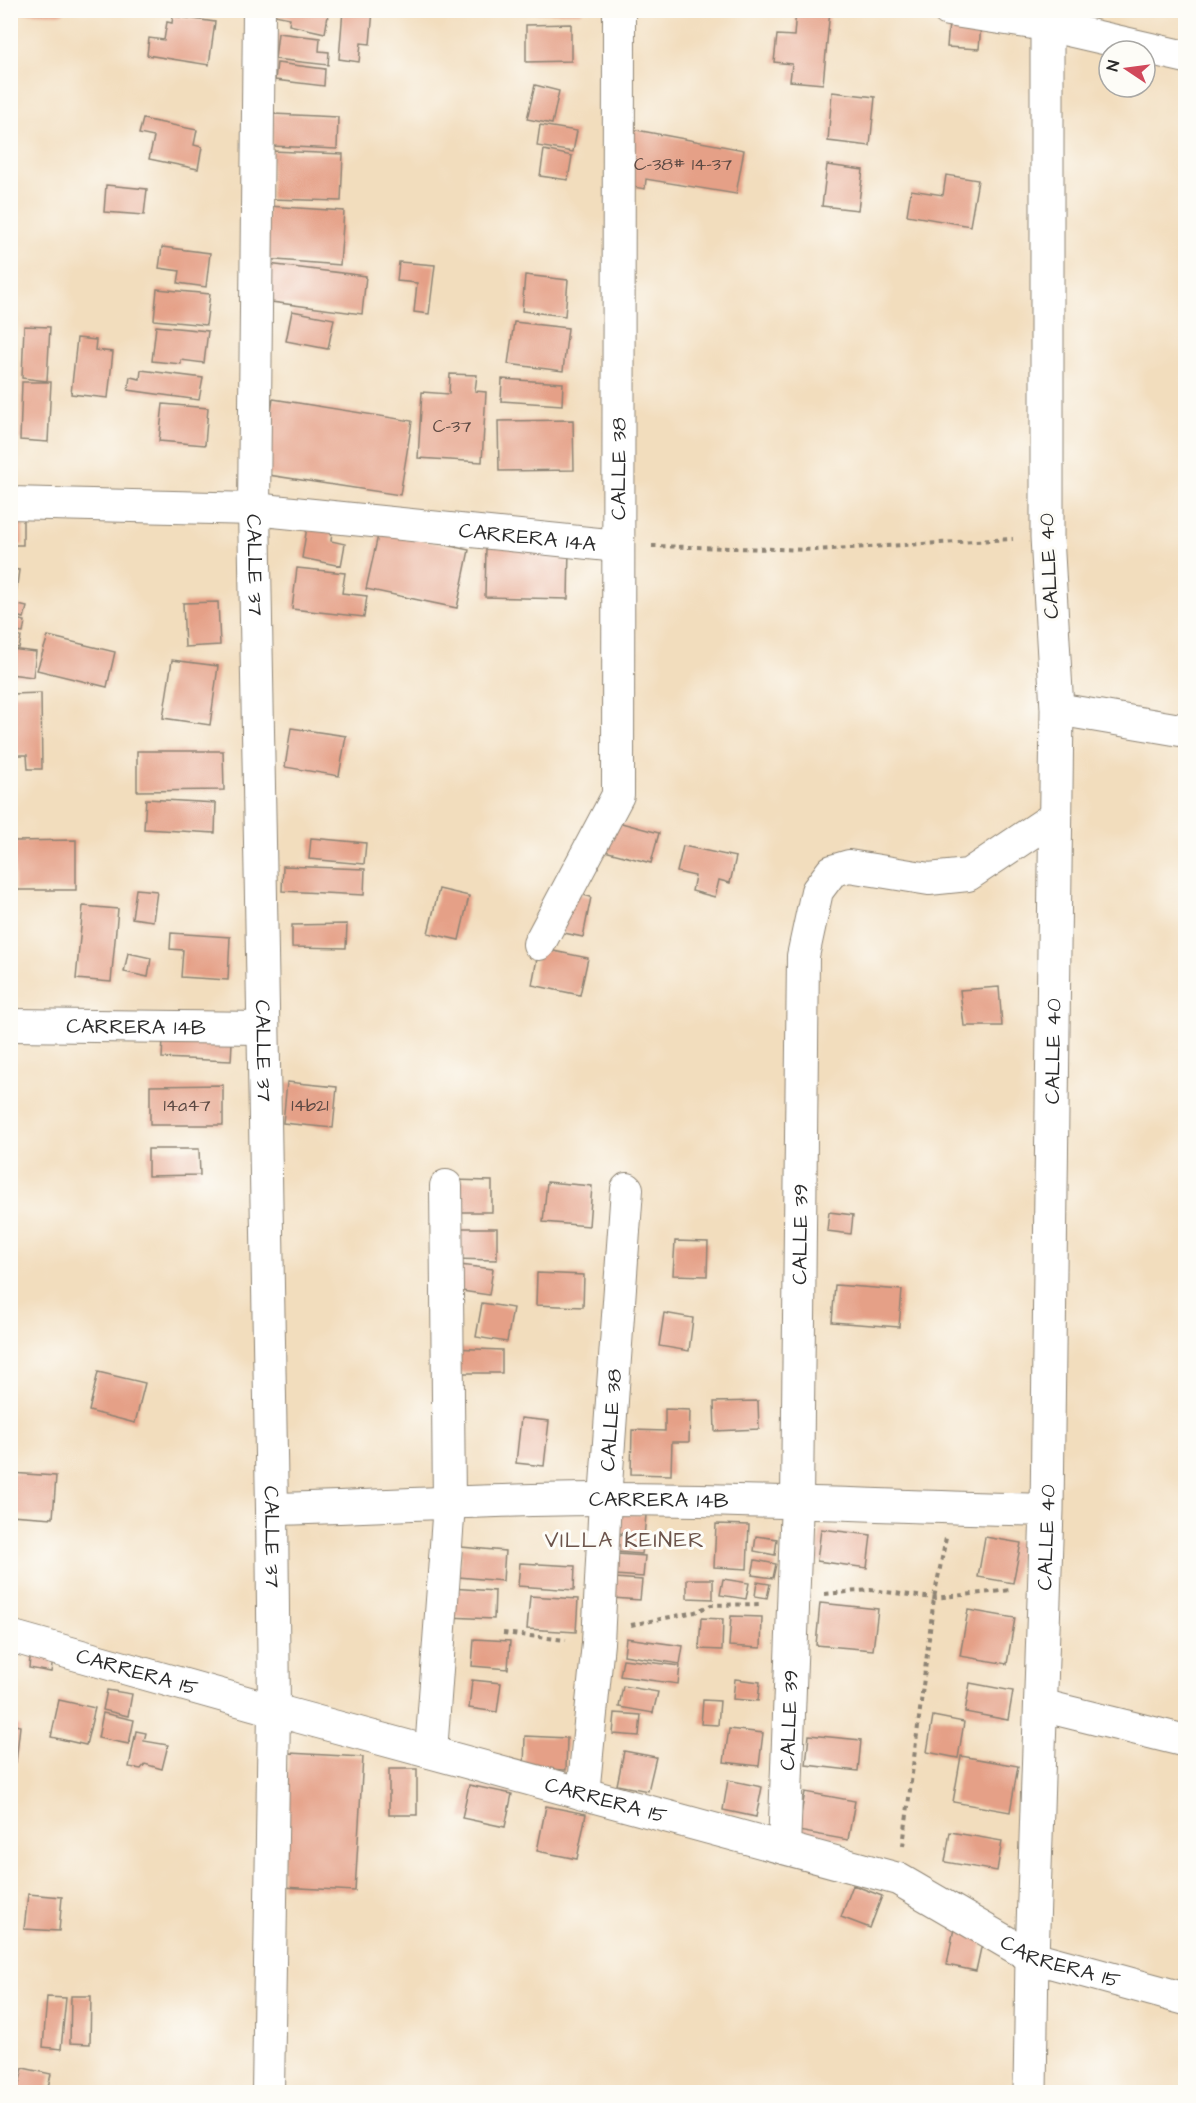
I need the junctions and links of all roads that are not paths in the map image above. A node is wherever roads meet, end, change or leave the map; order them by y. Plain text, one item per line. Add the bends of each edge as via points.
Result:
1 (259, 10) edge
2 (620, 10) edge
3 (948, 10) edge
4 (1046, 17) edge
5 (1185, 57) edge
6 (10, 503) edge
7 (254, 509) junction
8 (618, 546) junction
9 (1057, 709) junction
10 (1185, 730) edge
11 (1056, 816) junction
12 (539, 944) dead end
13 (10, 1025) edge
14 (262, 1028) junction
15 (446, 1186) dead end
16 (627, 1189) dead end
17 (605, 1499) junction
18 (797, 1502) junction
19 (449, 1504) junction
20 (272, 1509) junction
21 (1047, 1509) junction
22 (10, 1636) edge
23 (1040, 1705) junction
24 (274, 1710) junction
25 (1185, 1742) edge
26 (431, 1752) junction
27 (584, 1794) junction
28 (784, 1848) junction
29 (1032, 1958) junction
30 (1185, 1999) edge
31 (268, 2092) edge
32 (1030, 2092) edge

1 - 7 street, CALLE 37
2 - 8 street, CALLE 38
3 - 4 street
4 - 5 street
4 - 9 street, CALLE 40 via 1047,537
6 - 7 street, CARRERA 14A
7 - 8 street, CARRERA 14A
7 - 14 street, CALLE 37
8 - 12 street, CALLE 38 via 618,795
9 - 10 street
9 - 11 street, CALLE 40
11 - 18 street, CALLE 39 via 968,875 929,879 849,866 832,871 817,891 803,956
11 - 21 street, CALLE 40
13 - 14 street, CARRERA 14B
14 - 20 street, CALLE 37
15 - 19 street
16 - 17 street, CALLE 38
17 - 18 street, CARRERA 14B
17 - 19 street, CARRERA 14B
17 - 27 street, CALLE 38 via 598,1643
18 - 21 street, CARRERA 14B
18 - 28 street, CALLE 39
19 - 20 street, CARRERA 14B
19 - 26 street
20 - 24 street, CALLE 37
21 - 23 street, CALLE 40
22 - 24 street, CARRERA 15
23 - 25 street
23 - 29 street, CALLE 40
24 - 26 street, CARRERA 15
24 - 31 street, CALLE 37
26 - 27 street, CARRERA 15
27 - 28 street, CARRERA 15
28 - 29 street, CARRERA 15 via 898,1879
29 - 30 street, CARRERA 15
29 - 32 street, CALLE 40

